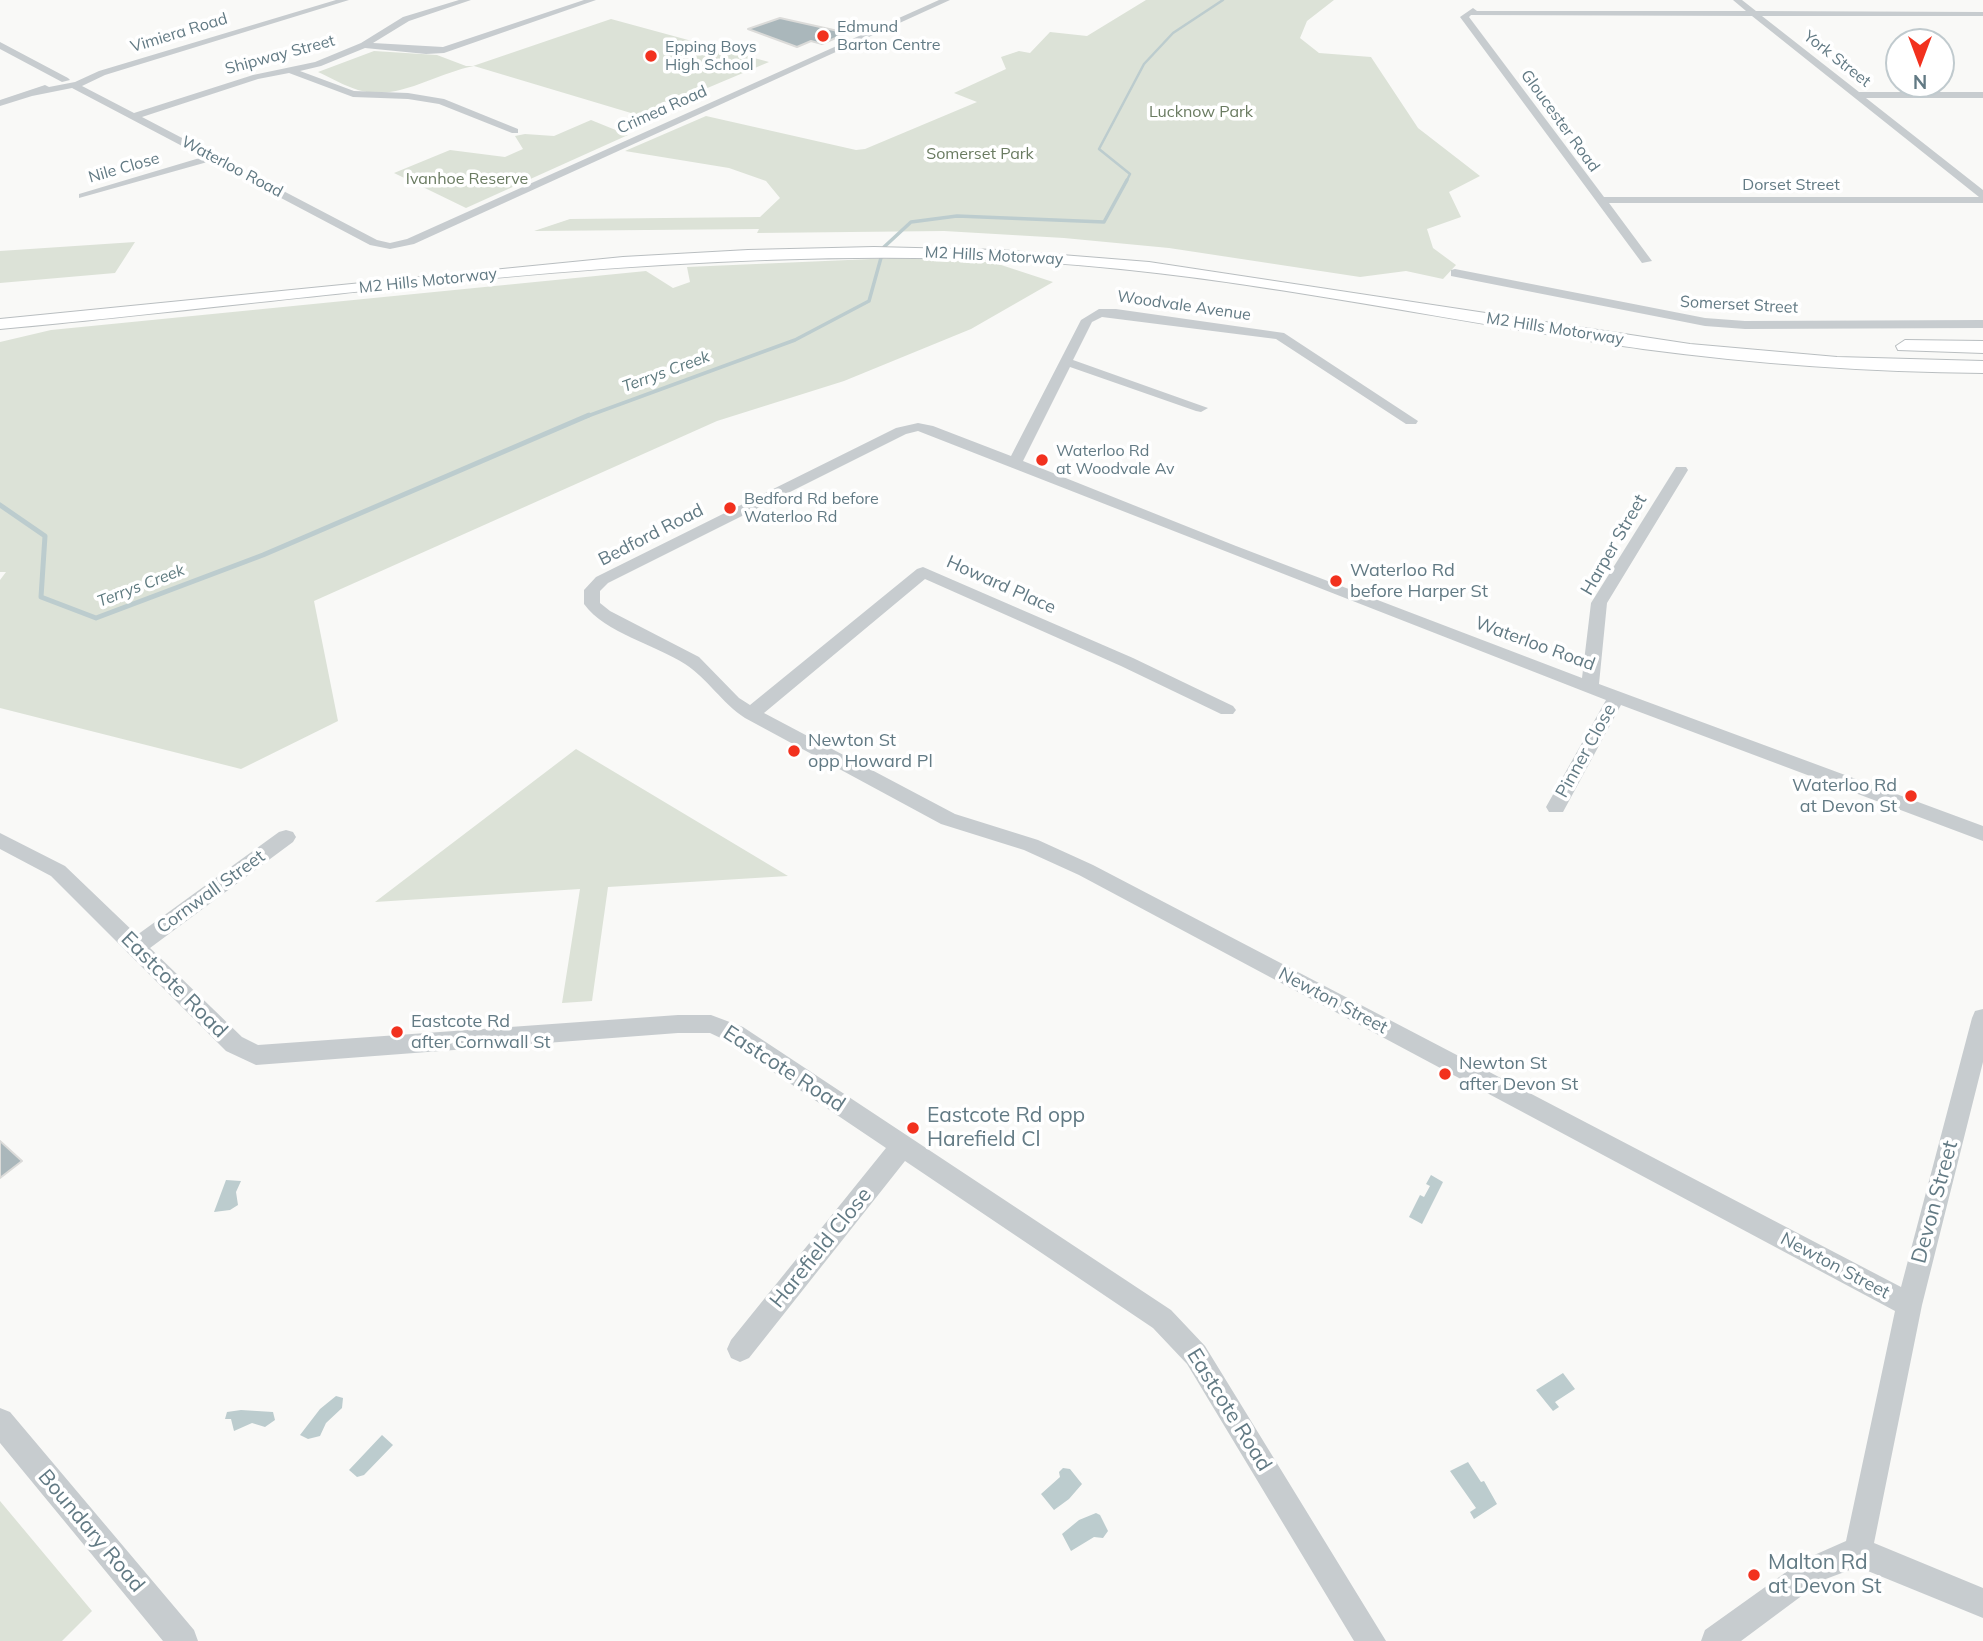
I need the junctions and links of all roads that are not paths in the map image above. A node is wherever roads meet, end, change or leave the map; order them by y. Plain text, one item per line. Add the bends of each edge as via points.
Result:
1 (345, 0) edge
2 (467, 0) edge
3 (592, 0) edge
4 (946, 0) edge
5 (1477, 0) edge
6 (1737, 0) edge
7 (1472, 13) junction
8 (1756, 14) junction
9 (1983, 14) edge
10 (0, 45) edge
11 (364, 45) junction
12 (290, 70) junction
13 (70, 82) junction
14 (1858, 95) junction
15 (1983, 95) edge
16 (0, 103) edge
17 (135, 116) junction
18 (515, 131) dead end
19 (213, 157) junction
20 (83, 196) dead end
21 (1983, 197) edge
22 (1600, 201) junction
23 (390, 246) joint
24 (794, 247) junction
25 (1079, 254) junction
26 (1646, 261) dead end
27 (1455, 273) dead end
28 (0, 313) edge
29 (0, 324) edge
30 (1983, 324) edge
31 (1833, 344) dead end
32 (1884, 346) dead end
33 (1983, 347) edge
34 (1067, 362) junction
35 (1983, 368) edge
36 (1201, 408) dead end
37 (1411, 421) dead end
38 (918, 427) joint
39 (1016, 461) junction
40 (1681, 470) dead end
41 (1590, 686) junction
42 (1617, 696) junction
43 (1227, 710) dead end
44 (751, 714) junction
45 (1556, 807) dead end
46 (1983, 834) edge
47 (286, 837) dead end
48 (0, 840) edge
49 (136, 947) junction
50 (1983, 1018) edge
51 (902, 1147) junction
52 (1909, 1305) junction
53 (740, 1349) dead end
54 (0, 1422) edge
55 (1858, 1552) junction
56 (1983, 1603) edge
57 (183, 1641) edge
58 (1371, 1641) edge
59 (1716, 1641) edge

1 - 13 street, Vimiera Road
2 - 11 street, Shipway Street via 406,19
3 - 11 street via 444,50
4 - 23 street, Crimea Road via 410,242
5 - 7 street
6 - 8 street, York Street
7 - 8 street
7 - 22 street, Gloucester Road via 1464,17
8 - 9 street
8 - 14 street, York Street
10 - 13 street, Waterloo Road
11 - 12 street, Shipway Street
12 - 17 street, Shipway Street via 256,76
12 - 18 street via 353,94 442,101
13 - 16 street, Vimiera Road
13 - 17 street, Waterloo Road
14 - 15 street
14 - 21 street, York Street
17 - 19 street, Waterloo Road
19 - 20 street, Nile Close
19 - 23 street, Waterloo Road via 374,243
21 - 22 street, Dorset Street
22 - 26 street, Gloucester Road
24 - 25 highway, M2 Hills Motorway
24 - 28 highway, M2 Hills Motorway via 631,251
24 - 29 highway, M2 Hills Motorway
25 - 31 highway, M2 Hills Motorway via 1261,269 1619,326
25 - 35 highway, M2 Hills Motorway via 1665,346 1820,361
27 - 30 street, Somerset Street via 1705,322
32 - 33 highway
34 - 36 street
34 - 37 street, Woodvale Avenue via 1087,320 1099,313 1280,336
34 - 39 street, Woodvale Avenue
38 - 39 street, Waterloo Road
38 - 44 street, Bedford Road via 602,580 593,590 592,604 604,615 693,661
39 - 41 street, Waterloo Road via 1230,549
40 - 41 street, Harper Street via 1599,603
41 - 42 street, Waterloo Road
42 - 45 street, Pinner Close
42 - 46 street, Waterloo Road
43 - 44 street, Howard Place via 923,572
44 - 52 street, Newton Street via 948,819 1031,845 1086,870
47 - 49 street, Cornwall Street
48 - 49 street, Eastcote Road via 58,871
49 - 51 street, Eastcote Road via 234,1044 256,1055 711,1024 736,1034
50 - 52 street, Devon Street
51 - 53 street, Harefield Close
51 - 58 street, Eastcote Road via 1178,1333 1196,1355
52 - 55 street, Devon Street
54 - 57 street, Boundary Road
55 - 56 street
55 - 59 street via 1813,1570

